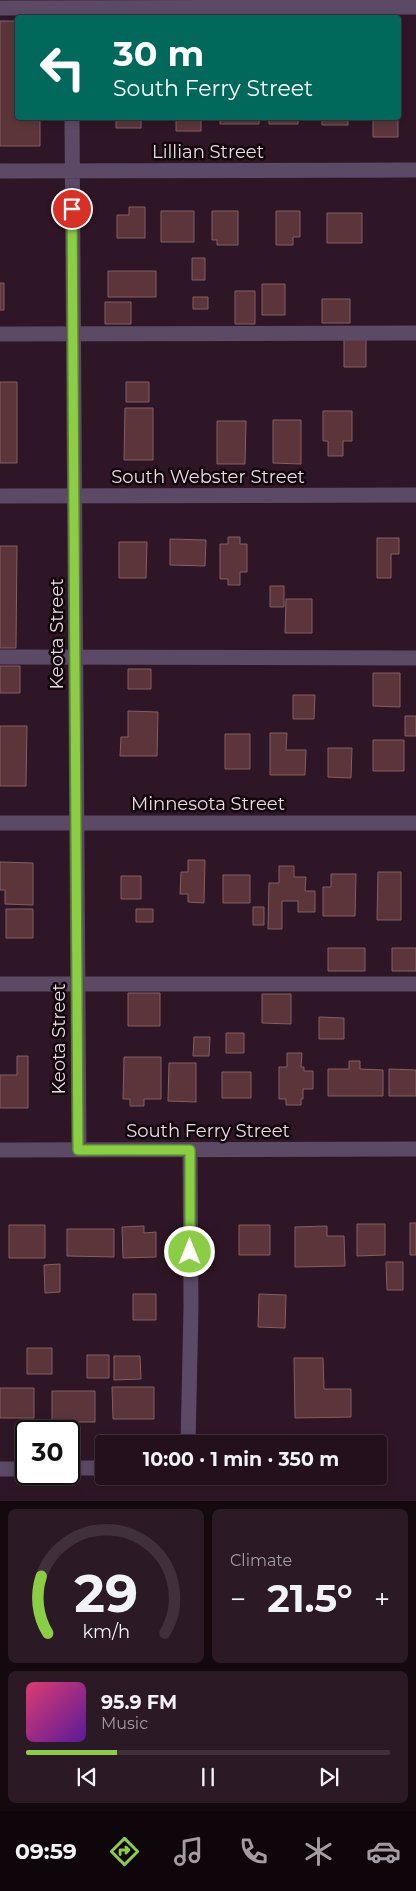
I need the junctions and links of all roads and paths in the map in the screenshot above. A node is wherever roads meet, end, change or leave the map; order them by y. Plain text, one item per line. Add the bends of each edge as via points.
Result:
1 (416, 7) edge
2 (0, 8) edge
3 (71, 8) edge
4 (72, 120) edge
5 (72, 170) junction
6 (416, 170) edge
7 (0, 171) edge
8 (416, 333) edge
9 (0, 334) edge
10 (74, 334) junction
11 (416, 495) edge
12 (0, 496) edge
13 (74, 496) junction
14 (75, 656) junction
15 (0, 657) edge
16 (416, 658) edge
17 (0, 823) edge
18 (76, 823) junction
19 (416, 823) edge
20 (0, 984) edge
21 (77, 984) junction
22 (416, 984) edge
23 (0, 1150) edge
24 (78, 1150) junction
25 (190, 1150) junction
26 (416, 1150) edge
27 (188, 1435) edge
28 (80, 1468) edge
29 (95, 1468) edge
30 (0, 1469) edge
31 (15, 1469) edge

1 - 3 street
2 - 3 street
4 - 5 street, Keota Street
5 - 6 street, Lillian Street
5 - 7 street, Lillian Street
5 - 10 street, Keota Street
8 - 10 street
9 - 10 street
10 - 13 street, Keota Street
11 - 13 street, South Webster Street
12 - 13 street, South Webster Street
13 - 14 street, Keota Street
14 - 15 street
14 - 16 street
14 - 18 street, Keota Street
17 - 18 street, Minnesota Street
18 - 19 street, Minnesota Street
18 - 21 street, Keota Street
20 - 21 street
21 - 22 street
21 - 24 street, Keota Street
23 - 24 street, South Ferry Street
24 - 25 street, South Ferry Street
25 - 26 street, South Ferry Street
25 - 27 street
28 - 29 street
30 - 31 street

